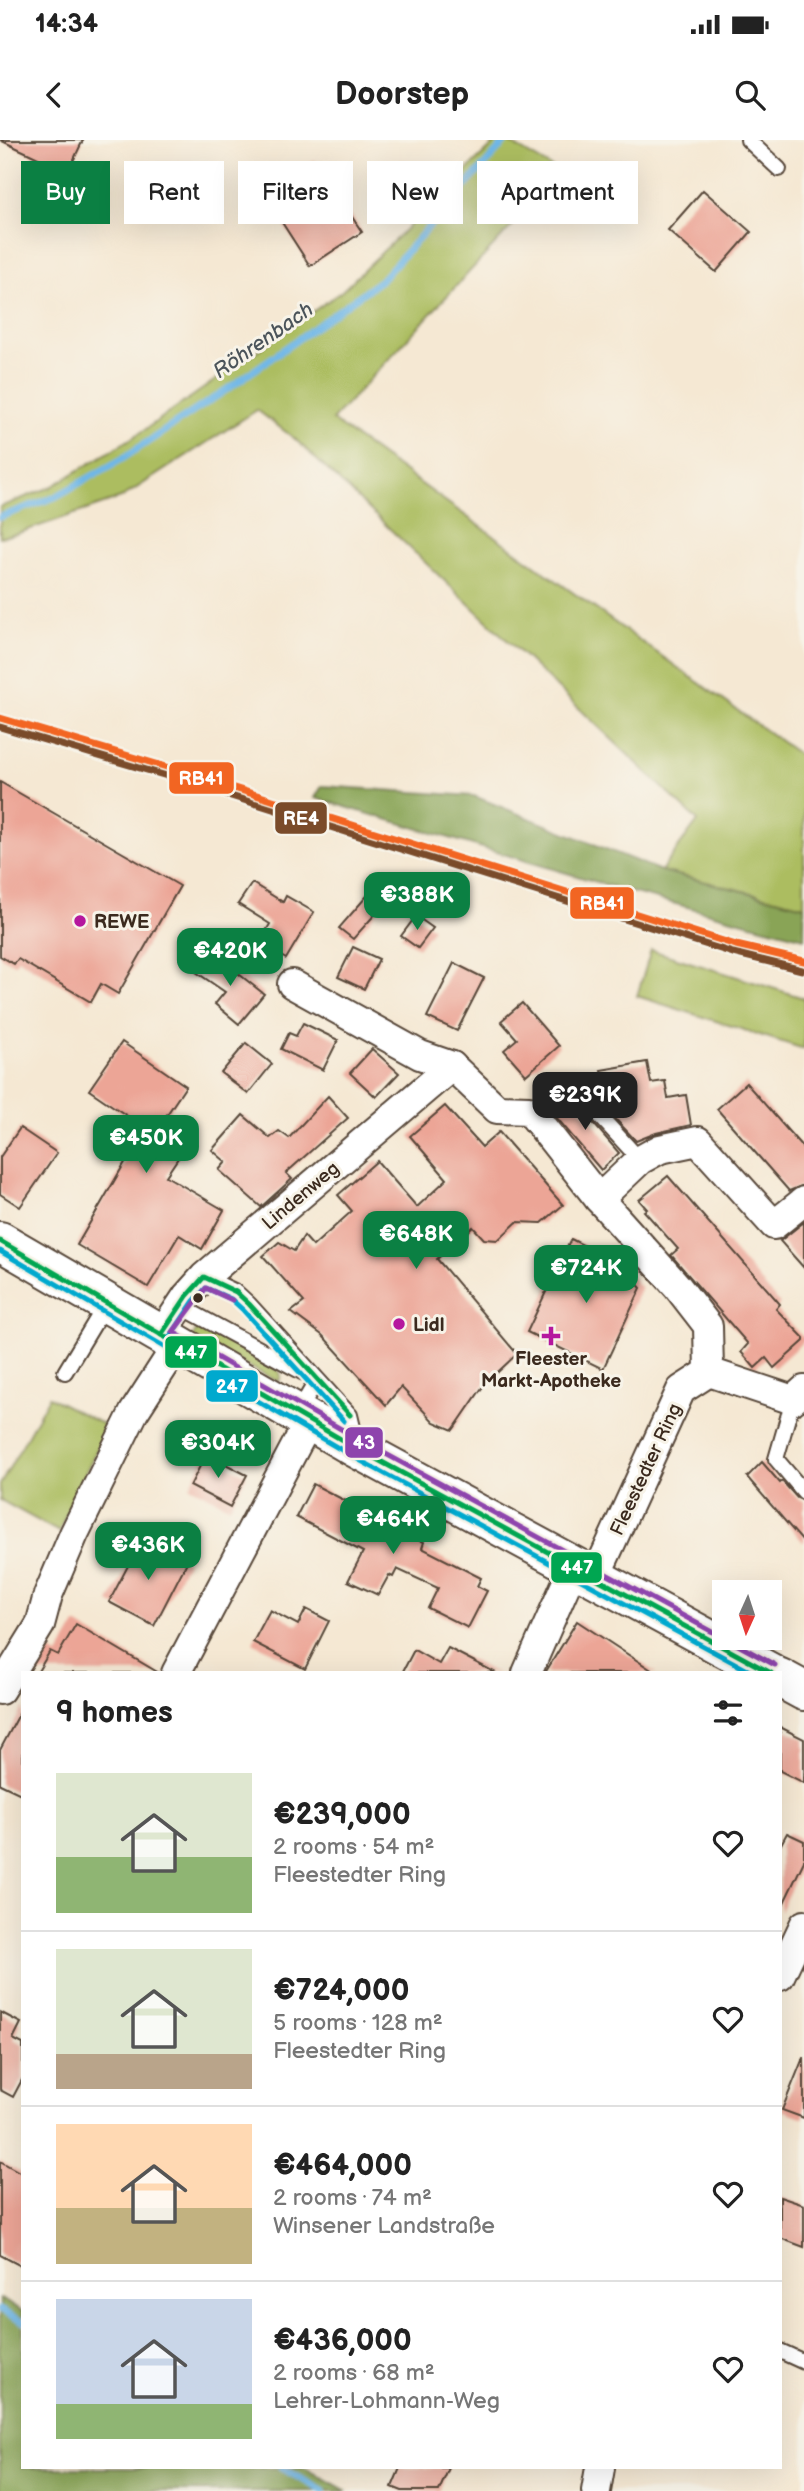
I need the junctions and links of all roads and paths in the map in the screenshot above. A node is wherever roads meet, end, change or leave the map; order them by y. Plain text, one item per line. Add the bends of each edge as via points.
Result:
1 (748, 140) edge
2 (779, 169) dead end
3 (292, 984) dead end
4 (452, 1066) junction
5 (577, 1091) dead end
6 (640, 1160) junction
7 (599, 1199) junction
8 (804, 1201) edge
9 (0, 1241) edge
10 (204, 1277) junction
11 (106, 1303) junction
12 (173, 1328) junction
13 (709, 1371) junction
14 (65, 1372) dead end
15 (317, 1380) junction
16 (798, 1395) edge
17 (303, 1417) junction
18 (356, 1448) junction
19 (804, 1492) edge
20 (584, 1572) junction
21 (177, 1671) edge
22 (528, 1671) edge
23 (767, 1671) edge
24 (782, 1679) edge
25 (0, 1690) edge
26 (804, 1691) edge
27 (804, 1925) edge
28 (782, 1972) edge
29 (782, 2352) edge
30 (804, 2362) edge
31 (600, 2469) edge
32 (596, 2491) edge

1 - 2 lane
3 - 4 street via 420,1055
4 - 7 street via 497,1109 529,1110
4 - 10 street, Lindenweg
5 - 6 lane
6 - 7 street
6 - 8 street via 660,1149 698,1141 774,1225
7 - 13 street via 708,1326
9 - 11 street
10 - 12 street, Lindenweg
10 - 15 lane via 236,1292
11 - 12 street
11 - 14 lane
12 - 15 lane via 265,1350
12 - 17 street
12 - 25 street, Lindenweg via 74,1534 40,1625
13 - 16 street
13 - 20 street, Fleestedter Ring via 681,1390
15 - 17 lane
15 - 18 lane via 350,1415
16 - 19 lane via 776,1459
17 - 18 street
17 - 21 street
18 - 20 street
20 - 22 street, Fleestedter Ring
20 - 23 street
24 - 26 street
27 - 28 street
29 - 30 lane
31 - 32 street

